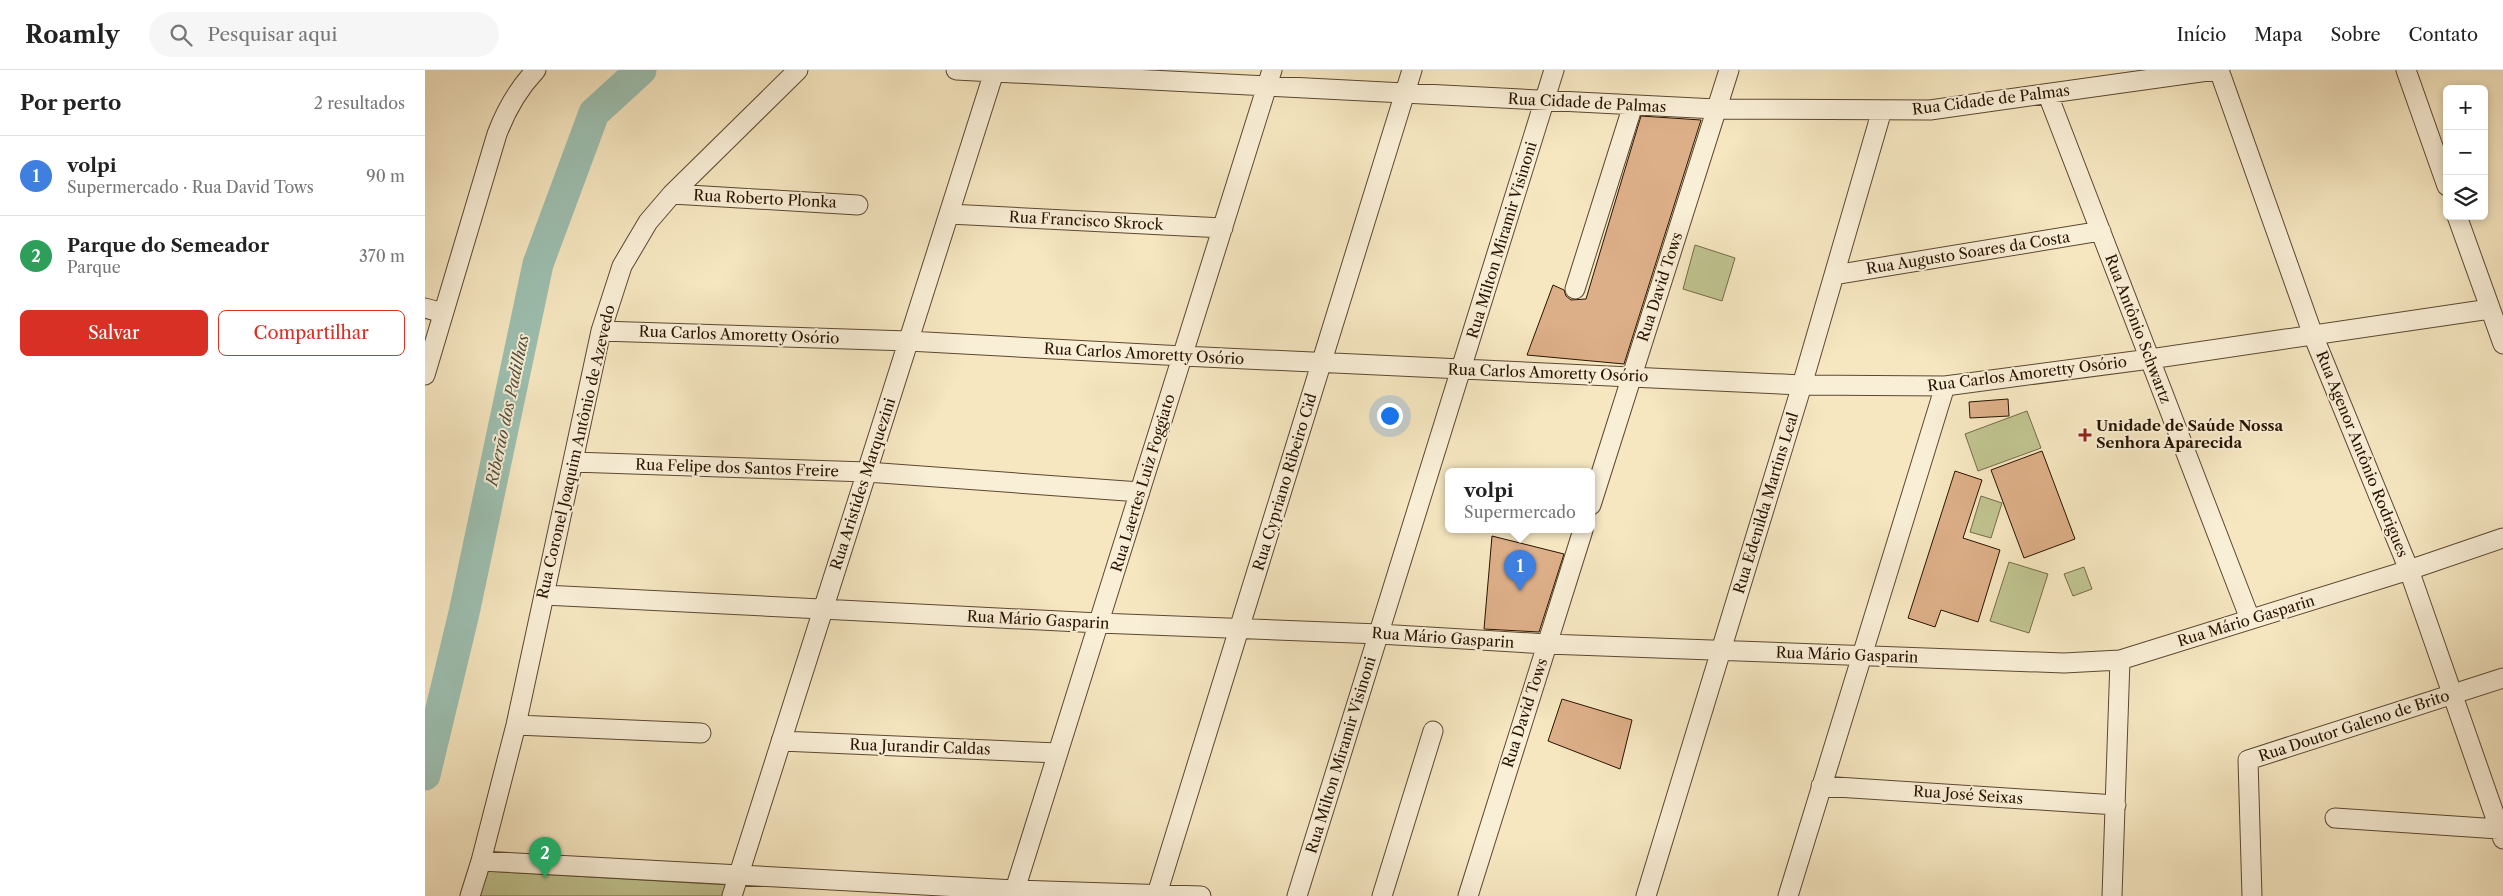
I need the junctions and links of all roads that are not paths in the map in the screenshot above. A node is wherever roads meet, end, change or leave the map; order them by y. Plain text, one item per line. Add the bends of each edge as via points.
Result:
1 (536, 70) edge
2 (798, 70) edge
3 (956, 70) edge
4 (1412, 70) edge
5 (1554, 70) edge
6 (1729, 70) edge
7 (2215, 70) edge
8 (2219, 70) edge
9 (2406, 70) edge
10 (994, 72) junction
11 (1128, 74) edge
12 (1269, 78) edge
13 (1405, 93) junction
14 (2047, 95) junction
15 (1545, 100) junction
16 (1633, 105) junction
17 (1716, 109) junction
18 (1882, 110) junction
19 (2443, 175) edge
20 (672, 194) junction
21 (858, 205) dead end
22 (949, 214) junction
23 (2458, 220) edge
24 (1223, 228) junction
25 (2101, 231) junction
26 (1834, 274) junction
27 (1575, 289) dead end
28 (425, 308) edge
29 (2490, 309) junction
30 (443, 314) junction
31 (601, 330) junction
32 (2313, 335) junction
33 (908, 341) junction
34 (2503, 344) edge
35 (1183, 356) junction
36 (2151, 359) junction
37 (1322, 362) junction
38 (1461, 369) junction
39 (425, 375) edge
40 (1632, 376) junction
41 (1802, 385) junction
42 (1945, 386) junction
43 (573, 462) junction
44 (867, 472) junction
45 (1140, 492) junction
46 (1595, 492) edge
47 (1582, 533) edge
48 (2503, 538) edge
49 (2409, 570) junction
50 (544, 596) junction
51 (823, 609) junction
52 (2250, 619) junction
53 (1099, 623) junction
54 (1240, 627) junction
55 (1379, 634) junction
56 (1547, 644) junction
57 (1720, 650) junction
58 (1861, 656) junction
59 (2120, 660) junction
60 (2503, 678) edge
61 (2451, 694) junction
62 (516, 725) junction
63 (1433, 731) dead end
64 (701, 733) dead end
65 (781, 741) junction
66 (1058, 753) junction
67 (1821, 786) junction
68 (2116, 805) junction
69 (2335, 818) dead end
70 (2501, 834) edge
71 (481, 861) junction
72 (738, 876) junction
73 (1014, 893) edge
74 (1157, 894) junction
75 (470, 896) edge
76 (732, 896) edge
77 (1201, 896) edge
78 (1297, 896) edge
79 (1382, 896) edge
80 (1467, 896) edge
81 (1646, 896) edge
82 (1788, 896) edge
83 (2112, 896) edge
84 (2252, 896) edge

1 - 30 street via 505,113
2 - 20 street, Rua Coronel Joaquim Antônio de Azevedo
3 - 10 street, Rua Cidade de Palmas
4 - 13 street, Rua Cypriano Ribeiro Cid
5 - 15 street, Rua Milton Miramir Visinoni
6 - 17 street, Rua David Tows
7 - 14 street, Rua Cidade de Palmas
8 - 32 street, Rua Agenor Antônio Rodrigues
9 - 19 street
10 - 11 street, Rua Cidade de Palmas
10 - 22 street, Rua Aristides Marquezini
11 - 12 street, Rua Cidade de Palmas
12 - 13 street, Rua Cidade de Palmas
12 - 24 street, Rua Laertes Luiz Foggiato
13 - 15 street, Rua Cidade de Palmas
13 - 37 street, Rua Cypriano Ribeiro Cid
14 - 18 street, Rua Cidade de Palmas via 1930,110
14 - 25 street, Rua Antônio Schwartz
15 - 16 street, Rua Cidade de Palmas
15 - 38 street, Rua Milton Miramir Visinoni
16 - 17 street, Rua Cidade de Palmas
16 - 27 street
17 - 18 street, Rua Cidade de Palmas
17 - 40 street, Rua David Tows
18 - 26 street, Rua Edenilda Martins Leal
20 - 21 street, Rua Roberto Plonka
20 - 31 street, Rua Coronel Joaquim Antônio de Azevedo via 648,222 622,266
22 - 24 street, Rua Francisco Skrock
22 - 33 street, Rua Aristides Marquezini
23 - 29 street
24 - 35 street, Rua Laertes Luiz Foggiato
25 - 26 street, Rua Augusto Soares da Costa
25 - 36 street, Rua Antônio Schwartz
26 - 41 street, Rua Edenilda Martins Leal
28 - 30 street
29 - 32 street, Rua Carlos Amoretty Osório
29 - 34 street
30 - 39 street
31 - 33 street, Rua Carlos Amoretty Osório
31 - 43 street, Rua Coronel Joaquim Antônio de Azevedo
32 - 36 street, Rua Carlos Amoretty Osório
32 - 49 street, Rua Agenor Antônio Rodrigues
33 - 35 street, Rua Carlos Amoretty Osório
33 - 44 street, Rua Aristides Marquezini
35 - 37 street, Rua Carlos Amoretty Osório
35 - 45 street, Rua Laertes Luiz Foggiato
36 - 42 street, Rua Carlos Amoretty Osório
36 - 52 street, Rua Antônio Schwartz
37 - 38 street, Rua Carlos Amoretty Osório
37 - 54 street, Rua Cypriano Ribeiro Cid
38 - 40 street, Rua Carlos Amoretty Osório
38 - 55 street, Rua Milton Miramir Visinoni
40 - 41 street, Rua Carlos Amoretty Osório
40 - 46 street, Rua David Tows
41 - 42 street, Rua Carlos Amoretty Osório
41 - 57 street, Rua Edenilda Martins Leal
42 - 58 street
43 - 44 street, Rua Felipe dos Santos Freire
43 - 50 street, Rua Coronel Joaquim Antônio de Azevedo
44 - 45 street, Rua Felipe dos Santos Freire
44 - 51 street, Rua Aristides Marquezini
45 - 53 street, Rua Laertes Luiz Foggiato
47 - 56 street, Rua David Tows
48 - 49 street, Rua Mário Gasparin
49 - 52 street, Rua Mário Gasparin
49 - 61 street, Rua Agenor Antônio Rodrigues
50 - 51 street, Rua Mário Gasparin
50 - 62 street, Rua Coronel Joaquim Antônio de Azevedo
51 - 53 street, Rua Mário Gasparin
51 - 65 street, Rua Aristides Marquezini
52 - 59 street, Rua Mário Gasparin
53 - 54 street, Rua Mário Gasparin
53 - 66 street, Rua Laertes Luiz Foggiato
54 - 55 street, Rua Mário Gasparin
54 - 74 street, Rua Cypriano Ribeiro Cid
55 - 56 street, Rua Mário Gasparin
55 - 78 street, Rua Milton Miramir Visinoni
56 - 57 street, Rua Mário Gasparin
56 - 80 street, Rua David Tows
57 - 58 street, Rua Mário Gasparin
57 - 81 street, Rua Edenilda Martins Leal
58 - 59 street, Rua Mário Gasparin via 2064,663
58 - 67 street
59 - 68 street
60 - 61 street, Rua Doutor Galeno de Brito
61 - 70 street, Rua Agenor Antônio Rodrigues
61 - 84 street, Rua Doutor Galeno de Brito via 2248,760
62 - 64 street
62 - 71 street, Rua Coronel Joaquim Antônio de Azevedo
63 - 79 street
65 - 66 street, Rua Jurandir Caldas
65 - 72 street, Rua Aristides Marquezini
66 - 73 street, Rua Laertes Luiz Foggiato
67 - 68 street, Rua José Seixas
67 - 82 street
68 - 83 street
69 - 70 street
71 - 72 street
71 - 75 street, Rua Coronel Joaquim Antônio de Azevedo
72 - 73 street
72 - 76 street, Rua Aristides Marquezini
73 - 74 street
74 - 77 street

